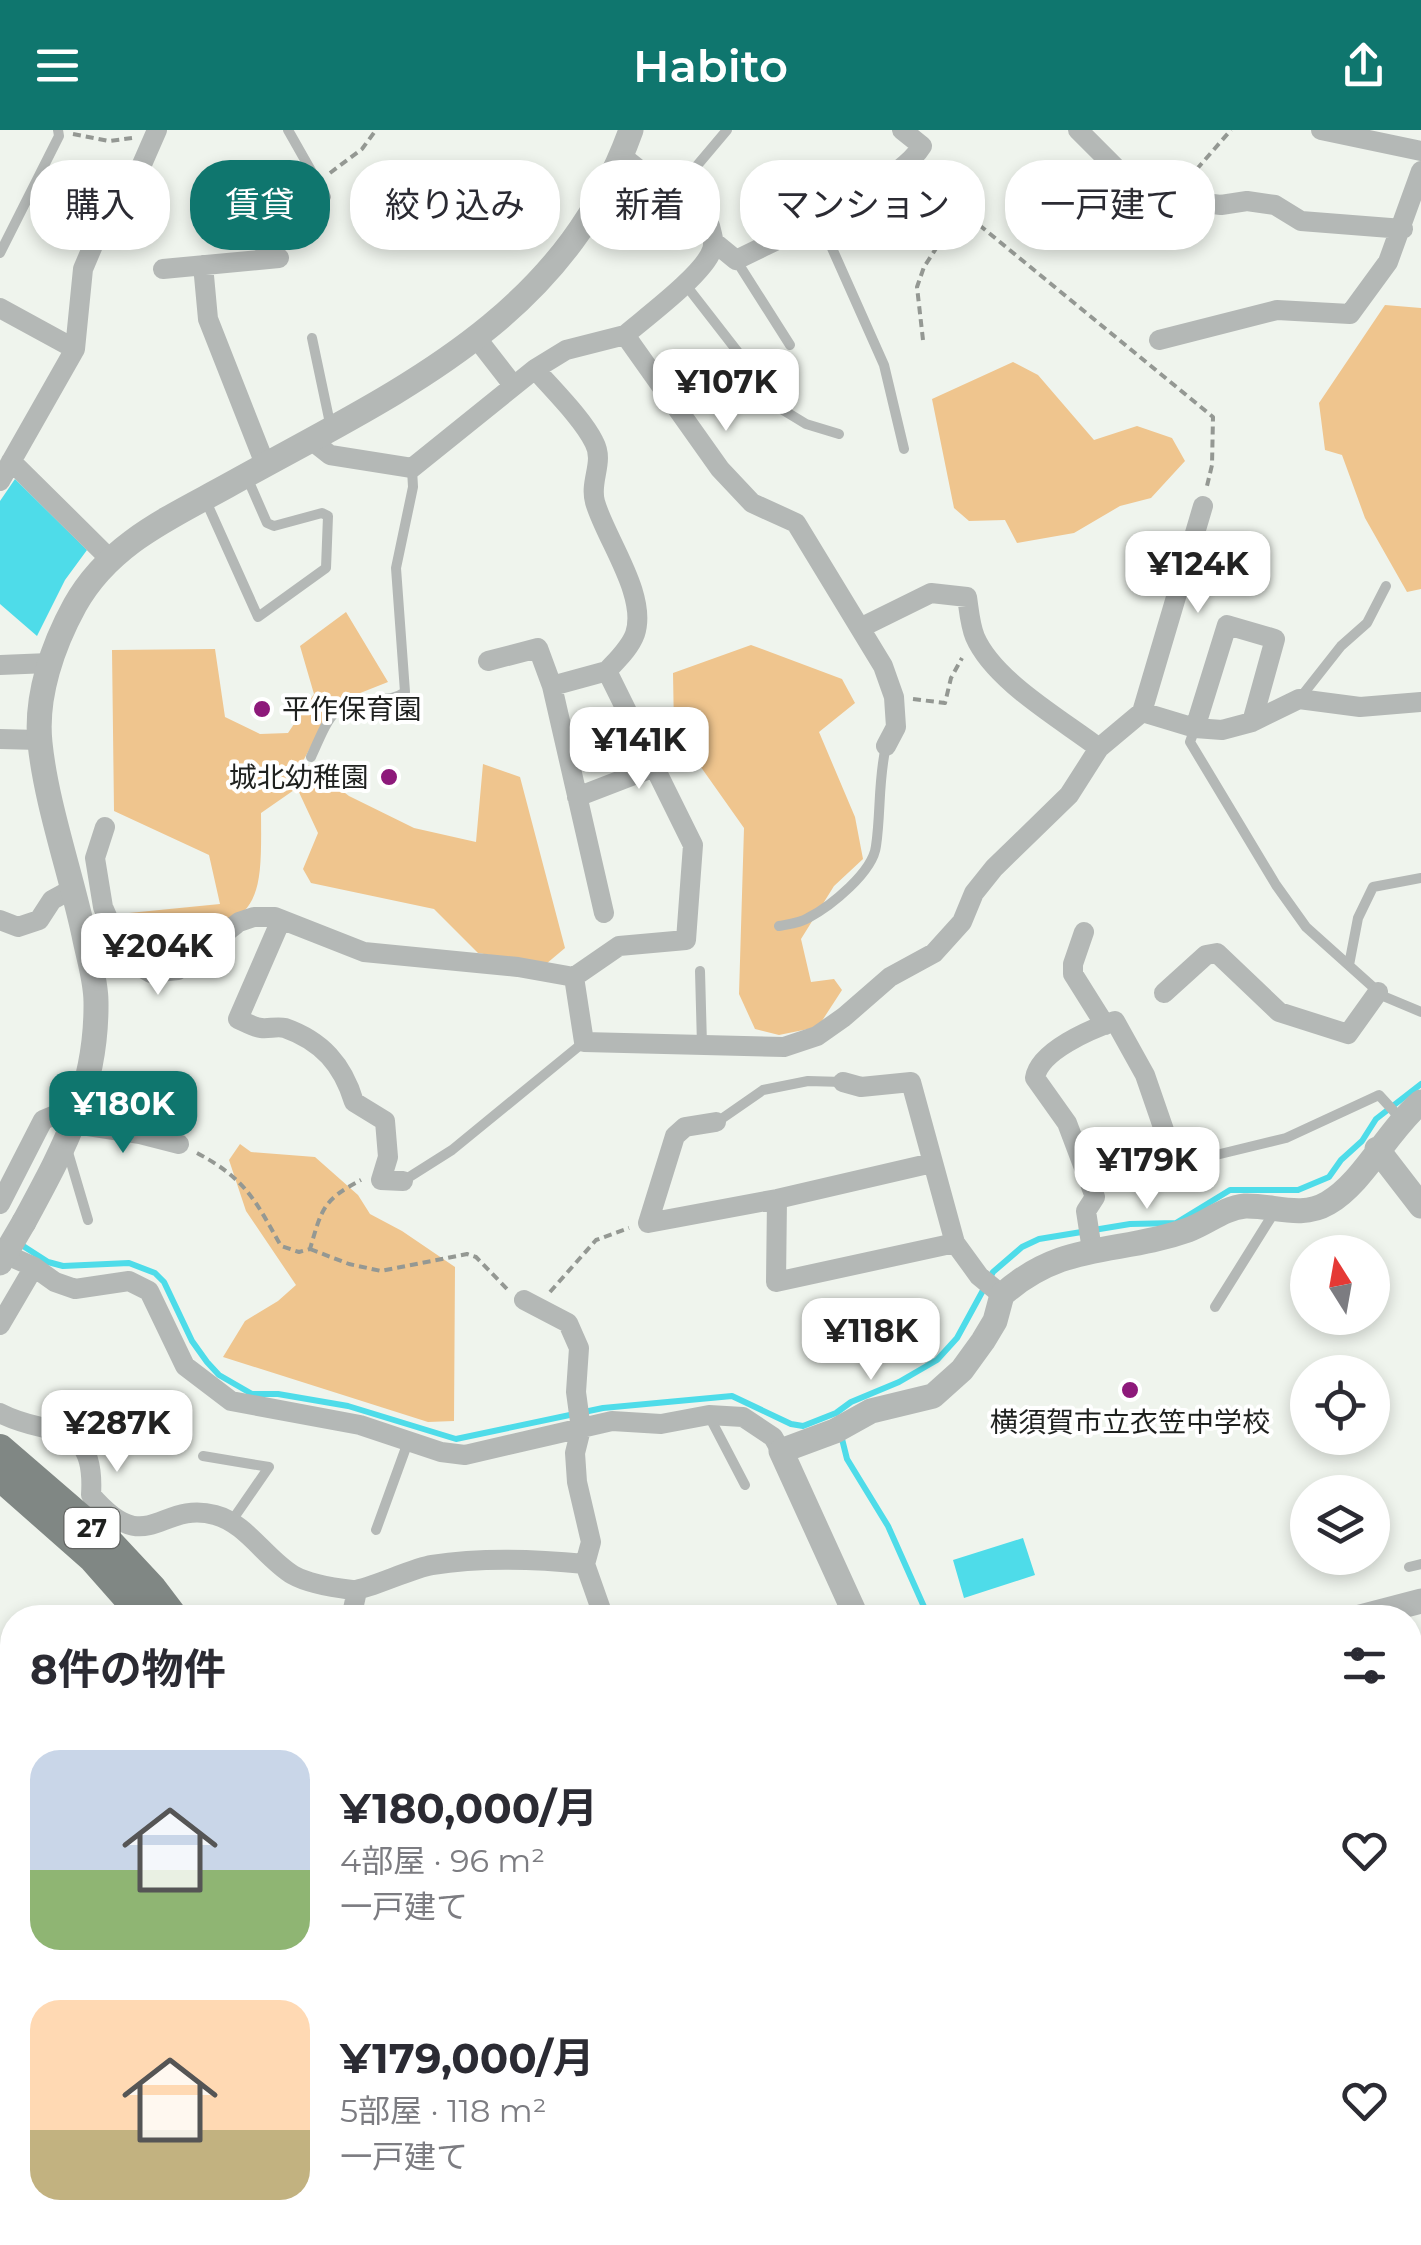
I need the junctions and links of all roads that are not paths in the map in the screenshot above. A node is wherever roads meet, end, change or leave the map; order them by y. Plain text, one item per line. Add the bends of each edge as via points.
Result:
1 (58, 130) edge
2 (288, 130) edge
3 (631, 130) edge
4 (726, 130) edge
5 (902, 130) edge
6 (1078, 130) edge
7 (1320, 130) edge
8 (155, 133) edge
9 (1421, 151) edge
10 (622, 156) junction
11 (305, 160) edge
12 (627, 160) edge
13 (701, 160) edge
14 (913, 160) edge
15 (1421, 171) edge
16 (1403, 229) junction
17 (720, 247) edge
18 (712, 250) edge
19 (756, 250) edge
20 (833, 250) edge
21 (0, 253) edge
22 (280, 258) dead end
23 (736, 260) junction
24 (203, 266) junction
25 (162, 269) dead end
26 (685, 283) junction
27 (0, 308) edge
28 (624, 335) junction
29 (312, 338) dead end
30 (478, 340) junction
31 (1159, 340) dead end
32 (790, 345) dead end
33 (75, 349) junction
34 (536, 369) junction
35 (513, 384) junction
36 (321, 434) junction
37 (840, 434) dead end
38 (904, 449) dead end
39 (11, 461) junction
40 (412, 468) junction
41 (256, 470) junction
42 (0, 481) edge
43 (205, 498) junction
44 (1203, 506) road end
45 (109, 558) junction
46 (1386, 586) dead end
47 (860, 628) junction
48 (488, 661) dead end
49 (49, 663) junction
50 (0, 665) edge
51 (608, 671) junction
52 (552, 686) junction
53 (1299, 699) junction
54 (1421, 702) edge
55 (1142, 712) junction
56 (1252, 722) junction
57 (1195, 728) junction
58 (0, 740) edge
59 (39, 740) junction
60 (886, 746) joint
61 (1099, 748) junction
62 (310, 757) dead end
63 (655, 767) junction
64 (577, 797) junction
65 (105, 827) dead end
66 (1421, 878) edge
67 (84, 895) junction
68 (604, 913) dead end
69 (0, 920) edge
70 (281, 920) junction
71 (778, 926) dead end
72 (1084, 932) dead end
73 (1349, 965) junction
74 (700, 971) dead end
75 (574, 978) junction
76 (1378, 992) junction
77 (1164, 993) dead end
78 (1421, 1012) edge
79 (1105, 1024) junction
80 (584, 1042) junction
81 (702, 1046) junction
82 (843, 1082) joint
83 (1421, 1102) edge
84 (1401, 1120) junction
85 (716, 1122) joint
86 (74, 1125) junction
87 (180, 1144) road end
88 (1377, 1149) junction
89 (1174, 1160) joint
90 (932, 1162) junction
91 (404, 1180) joint
92 (778, 1198) junction
93 (0, 1204) edge
94 (1421, 1206) edge
95 (1276, 1210) junction
96 (88, 1220) dead end
97 (1090, 1238) junction
98 (954, 1243) junction
99 (0, 1252) edge
100 (0, 1263) edge
101 (34, 1267) junction
102 (1002, 1295) junction
103 (532, 1304) road end
104 (1214, 1307) dead end
105 (0, 1325) edge
106 (0, 1413) edge
107 (709, 1415) junction
108 (581, 1429) junction
109 (408, 1442) junction
110 (0, 1448) edge
111 (781, 1451) junction
112 (203, 1456) dead end
113 (0, 1476) edge
114 (745, 1485) dead end
115 (231, 1522) junction
116 (376, 1530) dead end
117 (585, 1564) junction
118 (356, 1591) junction
119 (135, 1605) edge
120 (164, 1605) edge
121 (353, 1605) edge
122 (599, 1605) edge
123 (850, 1605) edge

1 - 21 lane
2 - 11 lane
3 - 10 street
4 - 13 lane
5 - 14 street via 922,146
6 - 16 street via 1126,178 1164,198 1247,201 1302,221
7 - 9 street
8 - 33 street via 83,269
10 - 12 street
10 - 30 street via 551,270
15 - 16 street
16 - 31 street via 1350,314 1277,310
17 - 23 street
18 - 26 street
19 - 23 street
20 - 38 lane via 884,364
22 - 24 street
23 - 32 lane
24 - 25 street
24 - 41 street via 208,319
26 - 28 street
26 - 37 lane via 783,410
27 - 33 street
28 - 34 street via 566,350
28 - 47 street via 720,470 752,503 796,523
29 - 36 lane
30 - 35 street
30 - 36 street
33 - 39 street
34 - 35 street
34 - 51 street via 594,440 600,460 594,500 635,606 637,631
35 - 40 street
36 - 40 street via 330,454
36 - 41 street
39 - 42 street
39 - 45 street
40 - 62 lane via 396,568 405,692 395,699 354,698 338,708
41 - 43 street
41 - 43 lane via 267,524 328,516 326,568 258,617
43 - 45 street
44 - 55 street
45 - 49 street via 76,603
46 - 53 lane via 1367,624
47 - 60 street via 894,697 896,727
47 - 61 street via 931,593 968,598 974,637 1004,676
48 - 52 street via 538,648
49 - 50 street
49 - 59 street
51 - 52 street
51 - 63 street
52 - 64 street
53 - 54 street via 1360,706
53 - 56 street
55 - 57 street
55 - 61 street
56 - 57 street
56 - 57 street via 1275,639 1226,626
57 - 73 lane via 1190,742 1276,885 1306,927
58 - 59 street
59 - 67 street
60 - 71 lane via 876,851 839,897 805,921
61 - 81 street via 1068,795 974,893 962,922 934,954 890,976 816,1036 784,1046
63 - 64 street
63 - 75 street via 693,845 686,940 619,946
64 - 68 street
65 - 67 street
66 - 73 lane via 1373,887 1358,918
67 - 69 street via 52,900 39,920 18,927
67 - 70 street via 124,958 152,973 178,970 239,922 254,916
67 - 86 street via 96,998 94,1044
70 - 75 street via 364,952 518,966
70 - 91 street via 238,1019 260,1028 281,1026 333,1057 354,1102 385,1121 388,1157 381,1180
72 - 79 street via 1073,974
73 - 76 lane
74 - 81 lane
75 - 80 street
76 - 77 street via 1348,1034 1279,1012 1217,953 1206,955
76 - 78 lane
79 - 89 street via 1116,1021 1145,1076
79 - 97 street via 1068,1043 1035,1078 1067,1122 1084,1162 1095,1197 1086,1211
80 - 81 street
80 - 91 lane via 452,1150
82 - 85 lane via 763,1090
82 - 90 street via 911,1082
83 - 84 street
84 - 88 street
84 - 89 lane via 1379,1095 1286,1138
85 - 92 street via 685,1126 675,1136 648,1223
86 - 87 street
86 - 93 street via 43,1120
86 - 96 lane via 70,1153
86 - 100 street, bridge
88 - 94 street
88 - 95 street via 1350,1187 1324,1206
90 - 92 street
90 - 98 street
92 - 98 street via 776,1282
95 - 97 street via 1247,1206 1190,1230
95 - 104 lane
97 - 102 street
98 - 102 street
99 - 101 street
101 - 105 street
101 - 109 street via 74,1288 129,1281 150,1291 185,1366 231,1401 360,1425
102 - 111 street via 984,1341 933,1396 871,1411
103 - 108 street via 568,1322 575,1334
106 - 115 street via 59,1429 77,1441 93,1468 91,1495 120,1523 149,1526 193,1514
107 - 108 street via 660,1424 612,1420
107 - 111 street via 743,1417
107 - 114 lane
108 - 109 street via 465,1455
108 - 117 street via 577,1482 592,1542
109 - 116 lane
110 - 120 main road, 27 via 110,1544
111 - 123 street
112 - 115 lane via 269,1467
113 - 119 main road, 27 via 94,1558
115 - 118 street via 295,1577
117 - 118 street via 434,1564
117 - 122 street
118 - 121 street

